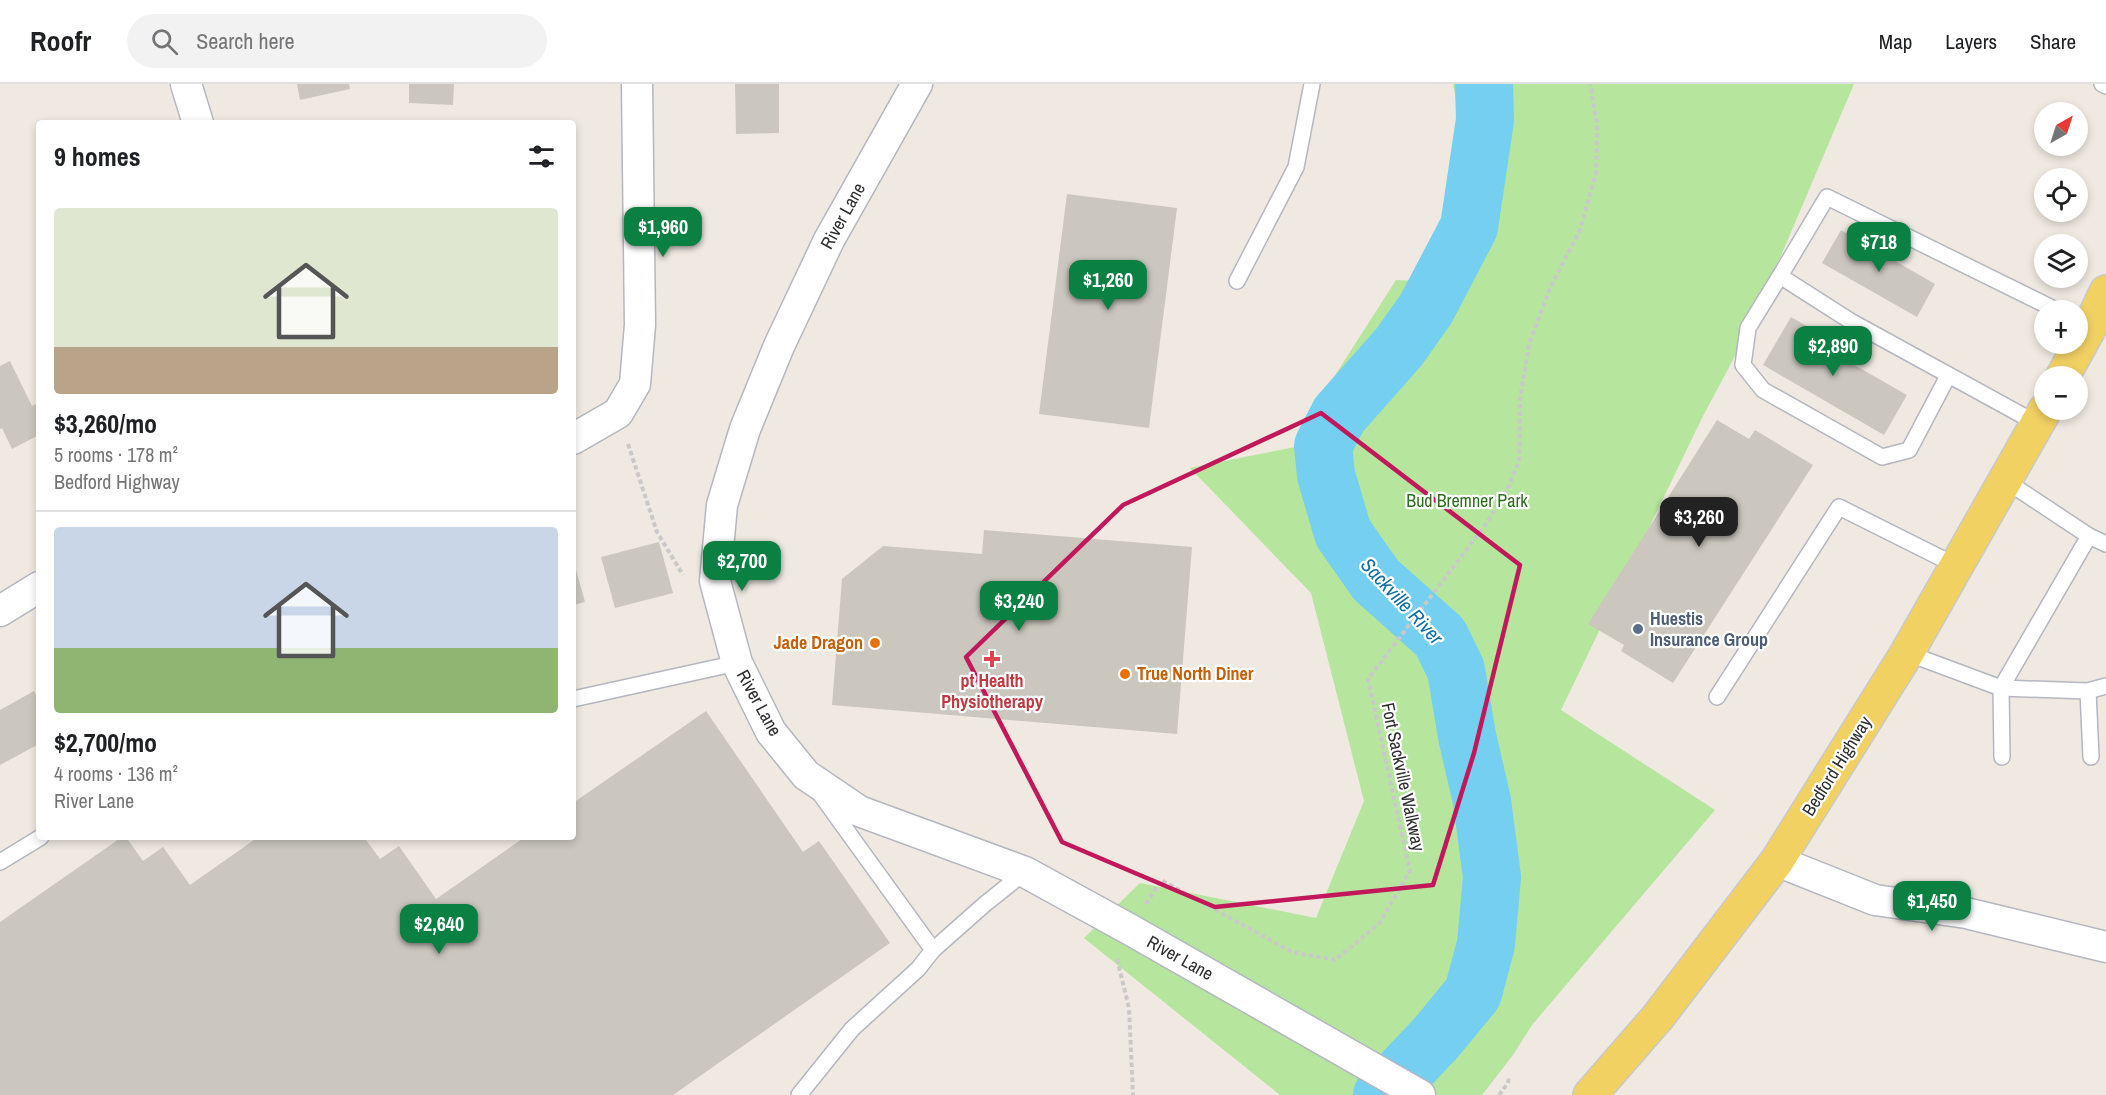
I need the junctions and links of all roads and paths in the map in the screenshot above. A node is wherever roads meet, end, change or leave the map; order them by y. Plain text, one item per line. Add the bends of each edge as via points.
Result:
1 (186, 84) edge
2 (637, 84) edge
3 (918, 84) edge
4 (1312, 84) edge
5 (1590, 84) edge
6 (197, 120) edge
7 (1780, 276) junction
8 (1237, 282) dead end
9 (2106, 292) edge
10 (2036, 300) edge
11 (2088, 318) edge
12 (1948, 376) junction
13 (618, 413) junction
14 (2034, 414) edge
15 (2039, 420) edge
16 (576, 437) edge
17 (2006, 481) junction
18 (2089, 536) junction
19 (2106, 544) edge
20 (1957, 566) junction
21 (688, 582) dead end
22 (36, 589) edge
23 (0, 611) edge
24 (1907, 653) junction
25 (737, 663) junction
26 (2106, 686) edge
27 (2001, 688) junction
28 (2088, 691) junction
29 (1717, 697) dead end
30 (576, 698) edge
31 (2002, 757) dead end
32 (2091, 757) dead end
33 (806, 775) junction
34 (36, 840) edge
35 (1777, 861) junction
36 (0, 862) edge
37 (1024, 872) junction
38 (1130, 929) junction
39 (2106, 947) edge
40 (933, 950) junction
41 (1509, 1076) dead end
42 (799, 1095) edge
43 (1133, 1095) edge
44 (1420, 1095) edge
45 (1499, 1095) edge
46 (1590, 1095) edge

1 - 6 street
2 - 13 street via 640,325 635,384
3 - 25 street, River Lane via 829,240 745,429 722,505 715,580
4 - 8 lane via 1296,167
5 - 38 path, Fort Sackville Walkway via 1597,124 1596,173 1580,230 1550,288 1529,344 1520,399 1519,461 1483,528 1368,679 1410,871 1379,924 1335,960 1292,952 1161,880
7 - 10 lane via 1827,197
7 - 12 lane
7 - 12 lane via 1748,328 1743,365 1763,390 1882,457 1909,450
9 - 11 main road
12 - 14 lane
13 - 16 street
13 - 21 path via 657,532
15 - 17 main road, Bedford Highway
17 - 18 lane
17 - 20 main road, Bedford Highway
18 - 19 lane
18 - 27 lane
20 - 24 main road, Bedford Highway
20 - 29 lane via 1839,507
22 - 23 street
24 - 27 lane
24 - 35 main road, Bedford Highway
25 - 30 lane
25 - 33 street, River Lane via 771,732
26 - 28 lane
27 - 28 lane
27 - 31 lane
28 - 32 lane
33 - 37 street, River Lane via 859,811
33 - 40 lane
34 - 36 lane
35 - 39 street via 1875,900 1966,913
35 - 46 main road, Bedford Highway via 1658,1017
37 - 38 street, River Lane
37 - 40 lane
38 - 43 path, Fort Sackville Walkway via 1113,946 1129,1008
38 - 44 street, River Lane
40 - 42 lane via 918,969 852,1029
41 - 45 path

